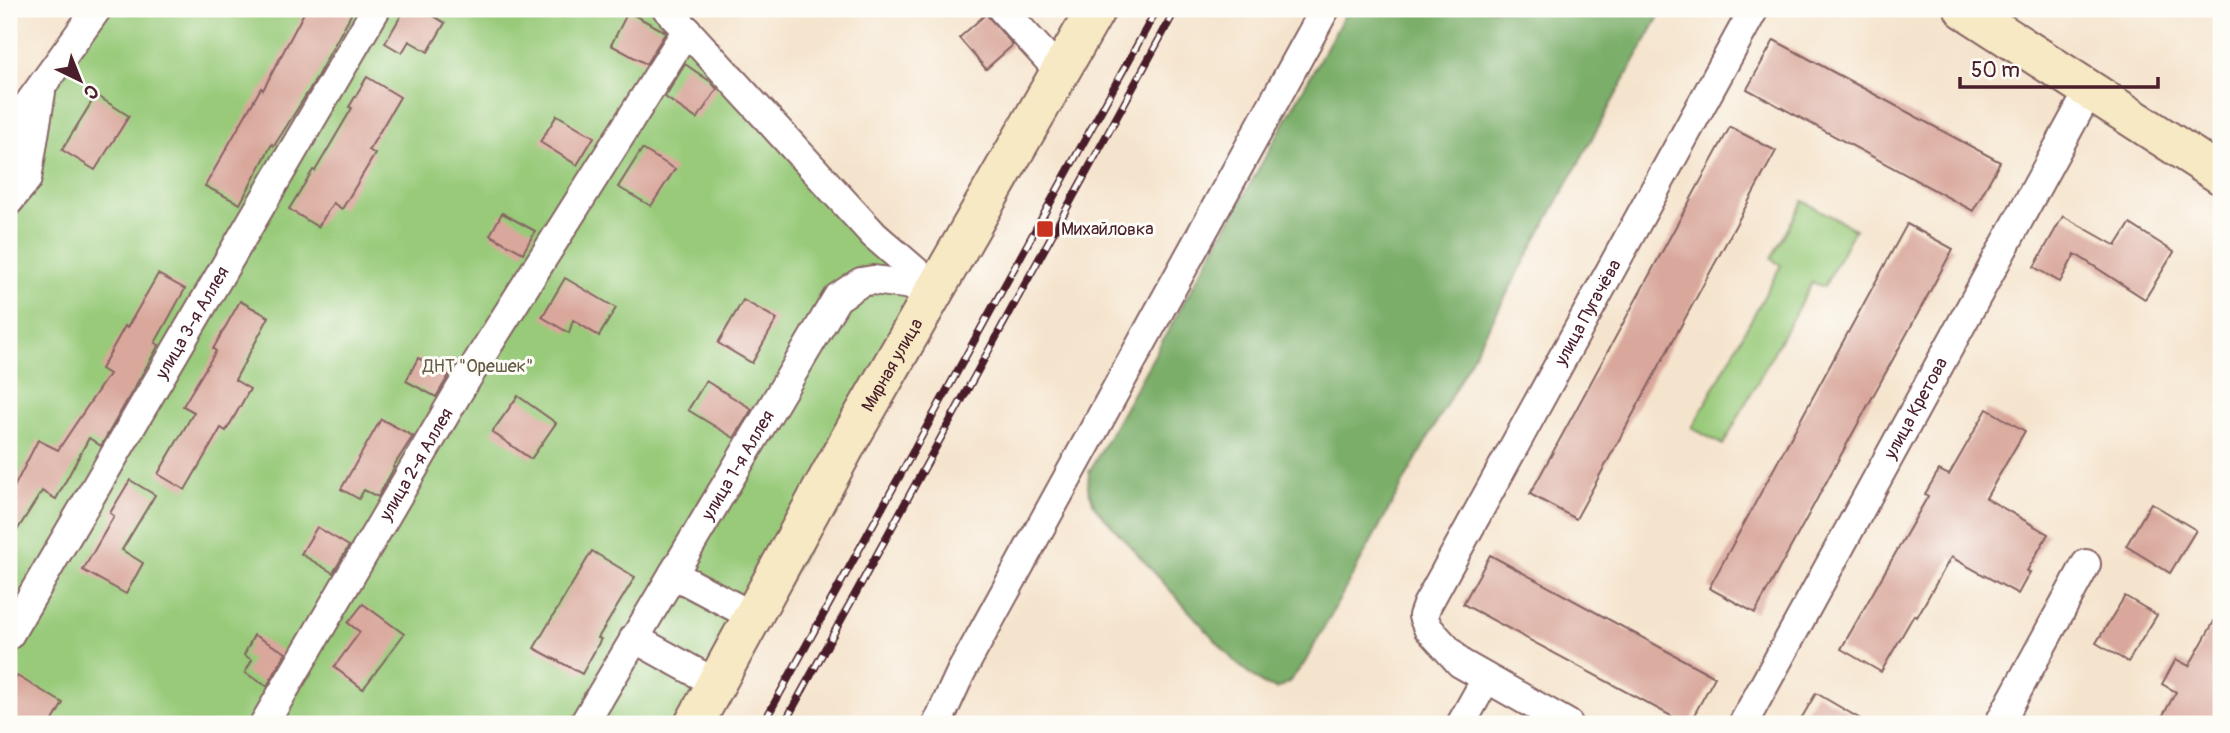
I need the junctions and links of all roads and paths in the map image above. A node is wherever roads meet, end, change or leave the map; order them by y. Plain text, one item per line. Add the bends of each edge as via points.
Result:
1 (97, 9) edge
2 (376, 9) edge
3 (667, 9) edge
4 (1002, 9) edge
5 (1096, 9) edge
6 (1325, 9) edge
7 (1754, 9) edge
8 (1964, 9) edge
9 (687, 30) junction
10 (1060, 72) junction
11 (41, 88) junction
12 (2089, 91) junction
13 (9, 131) edge
14 (2221, 174) edge
15 (9, 201) edge
16 (936, 288) junction
17 (2086, 564) dead end
18 (673, 574) junction
19 (754, 617) junction
20 (9, 635) edge
21 (634, 638) junction
22 (1486, 679) junction
23 (717, 684) junction
24 (264, 724) edge
25 (584, 724) edge
26 (694, 724) edge
27 (937, 724) edge
28 (1461, 724) edge
29 (1568, 724) edge
30 (1743, 724) edge
31 (1999, 724) edge

1 - 11 street
2 - 20 street, улица 3-я Аллея
3 - 9 street
4 - 10 street
5 - 10 street, Мирная улица
6 - 27 street via 961,671
7 - 22 street, улица Пугачёва via 1427,605 1423,616 1428,628 1453,657
8 - 12 street
9 - 16 street via 874,235
9 - 24 street, улица 2-я Аллея via 459,391
10 - 16 street, Мирная улица
11 - 13 street
11 - 15 street via 27,178
12 - 14 street
12 - 30 street, улица Кретова
16 - 18 street, улица 1-я Аллея via 873,280 861,282 837,298
16 - 19 street, Мирная улица
17 - 31 street
18 - 19 street
18 - 21 street, улица 1-я Аллея
19 - 23 street, Мирная улица
21 - 23 street
21 - 25 street, улица 1-я Аллея
22 - 28 street
22 - 29 street
23 - 26 street, Мирная улица

